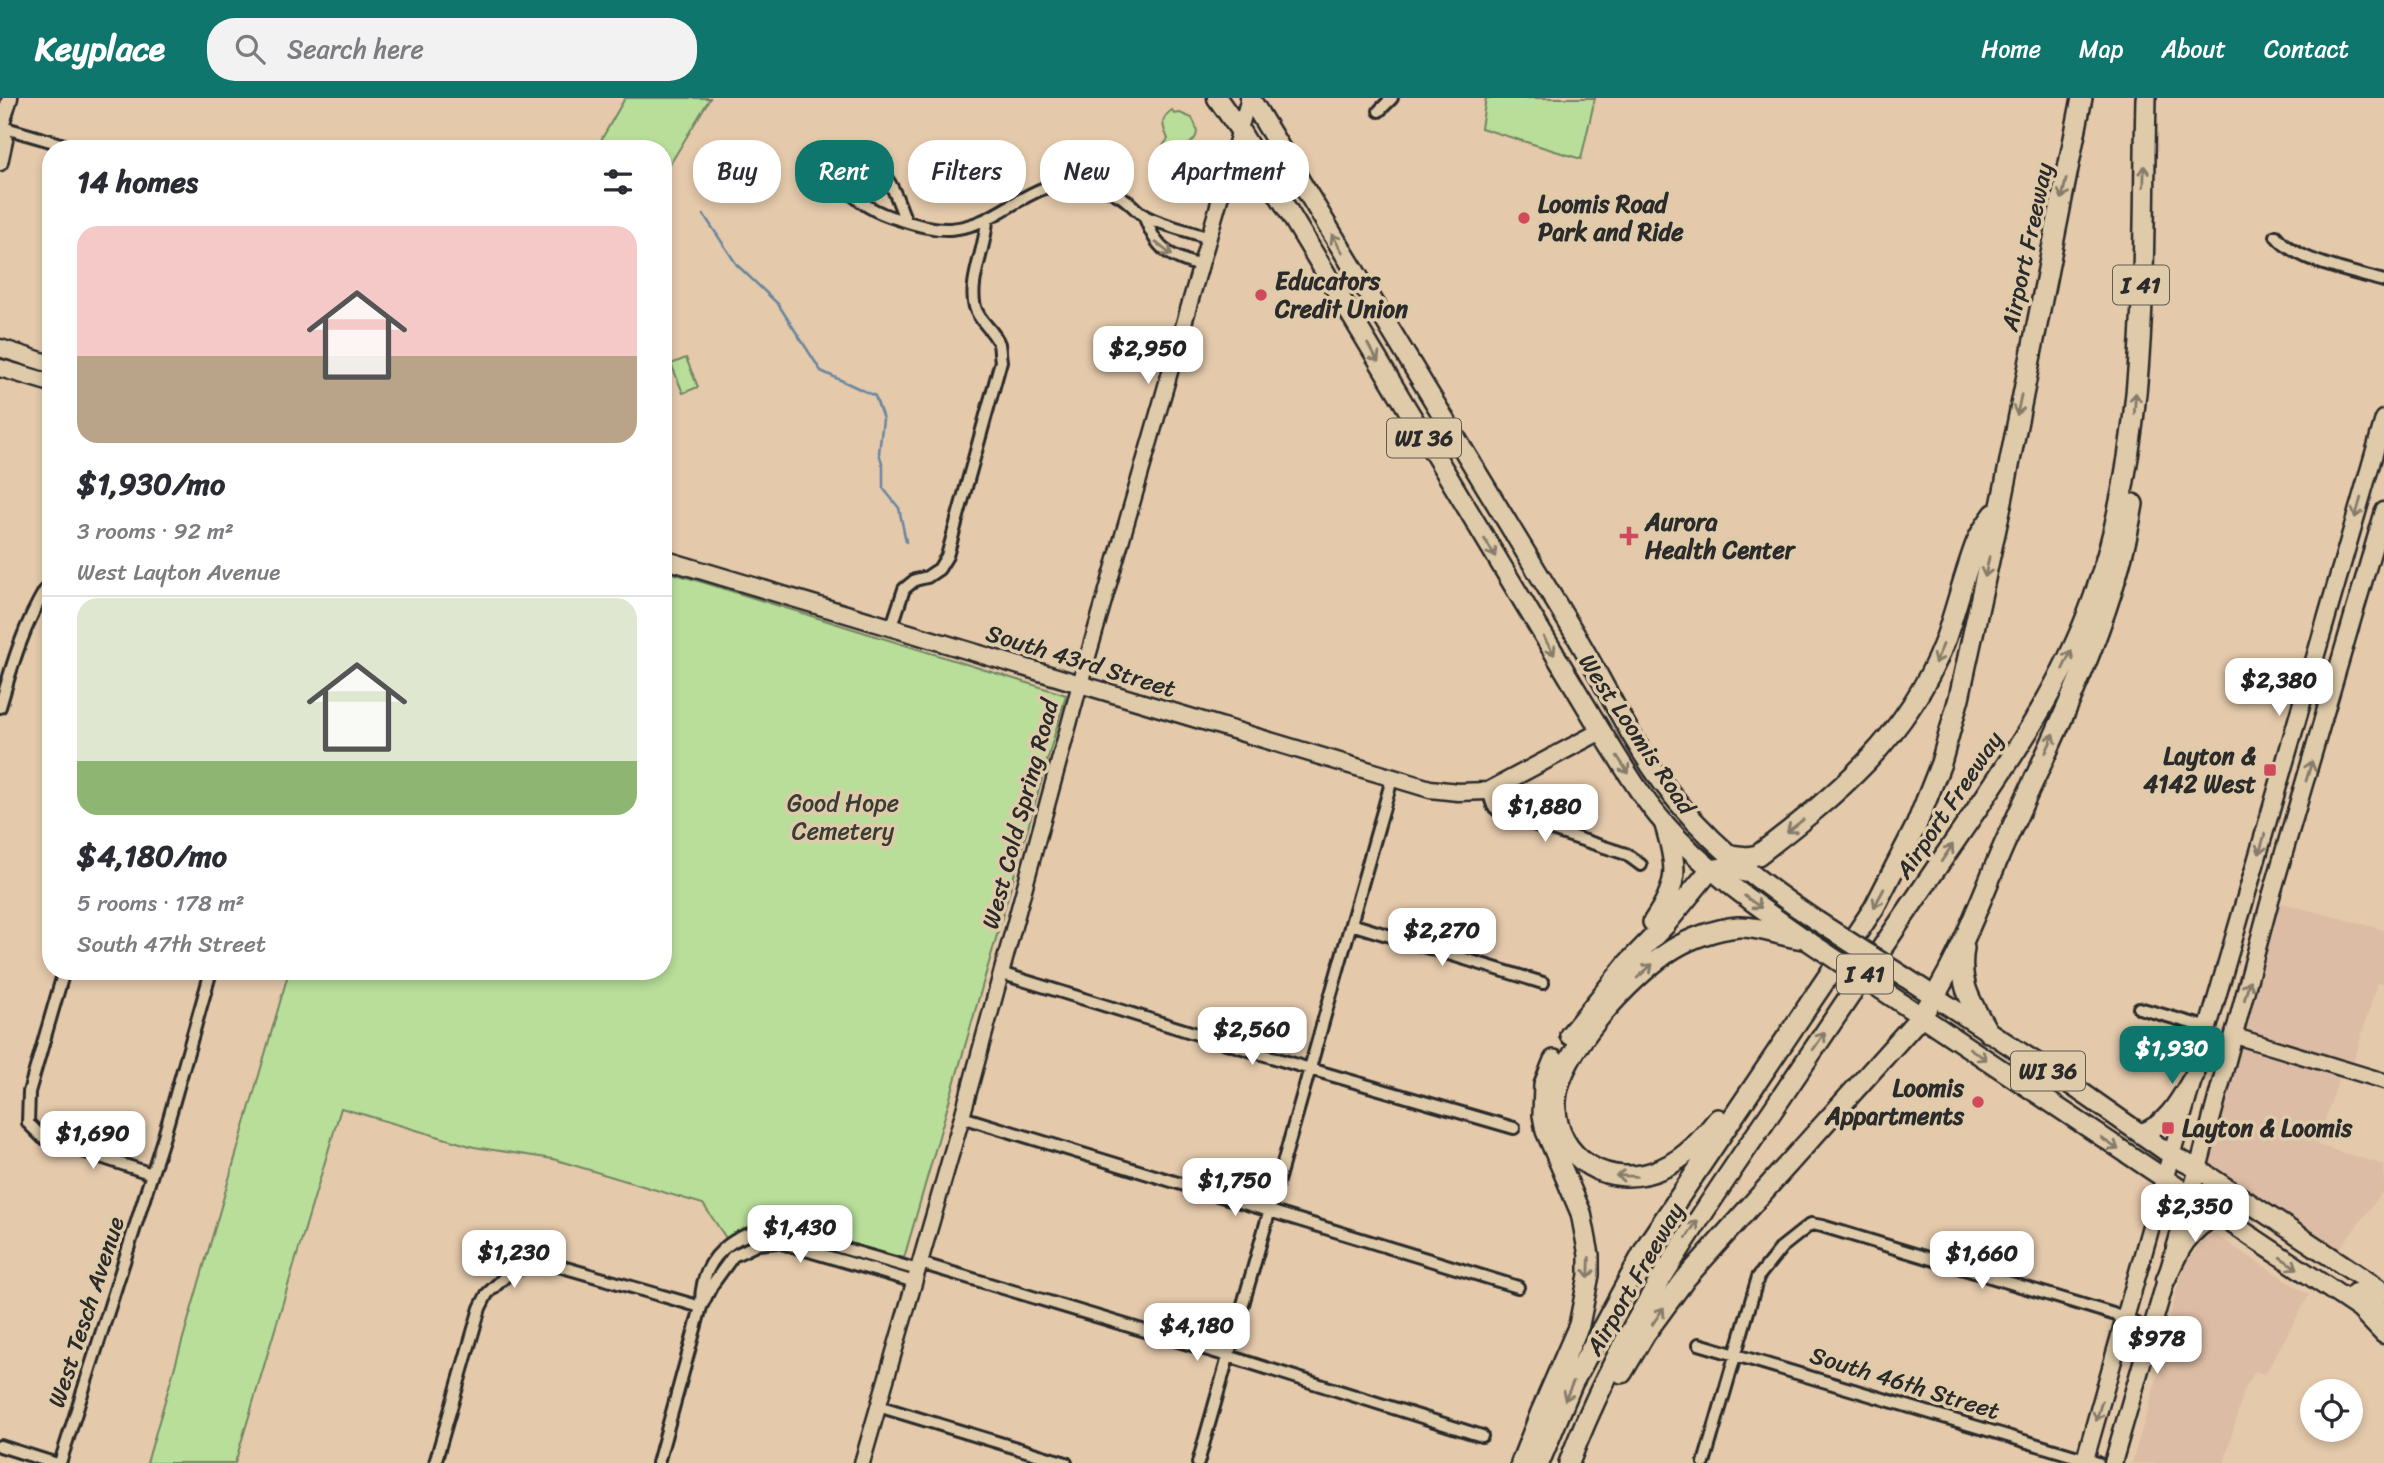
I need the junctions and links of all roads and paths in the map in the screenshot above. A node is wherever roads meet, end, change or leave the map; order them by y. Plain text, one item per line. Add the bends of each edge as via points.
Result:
1 (1217, 98) edge
2 (1249, 98) edge
3 (1392, 98) edge
4 (2082, 98) edge
5 (2146, 98) edge
6 (6, 101) edge
7 (1379, 111) dead end
8 (1, 128) edge
9 (1239, 129) junction
10 (45, 140) edge
11 (0, 163) edge
12 (1144, 215) junction
13 (987, 219) junction
14 (906, 221) junction
15 (2276, 236) dead end
16 (1208, 237) junction
17 (1200, 267) junction
18 (2384, 281) edge
19 (0, 348) edge
20 (42, 361) edge
21 (0, 368) edge
22 (42, 380) edge
23 (1437, 407) junction
24 (2384, 419) edge
25 (1415, 423) junction
26 (2127, 471) junction
27 (2002, 501) junction
28 (2384, 510) edge
29 (672, 562) edge
30 (42, 598) edge
31 (891, 629) junction
32 (5, 668) edge
33 (1564, 670) junction
34 (1080, 684) junction
35 (0, 707) edge
36 (1621, 718) junction
37 (1601, 732) junction
38 (1652, 766) junction
39 (1392, 779) junction
40 (1488, 791) junction
41 (1665, 825) junction
42 (1729, 855) junction
43 (1641, 865) dead end
44 (1710, 870) junction
45 (1750, 873) junction
46 (1351, 924) junction
47 (1966, 931) junction
48 (1805, 939) junction
49 (1629, 962) junction
50 (1000, 973) junction
51 (61, 980) edge
52 (208, 980) edge
53 (1543, 983) dead end
54 (1934, 998) junction
55 (1812, 1001) junction
56 (2139, 1008) dead end
57 (1921, 1016) junction
58 (2209, 1028) junction
59 (1988, 1032) junction
60 (2235, 1036) junction
61 (1310, 1069) junction
62 (2194, 1076) junction
63 (2384, 1081) edge
64 (962, 1117) junction
65 (1514, 1128) dead end
66 (2141, 1133) junction
67 (2171, 1155) junction
68 (2198, 1169) junction
69 (152, 1174) junction
70 (2164, 1180) junction
71 (2190, 1198) junction
72 (1269, 1212) junction
73 (2216, 1215) junction
74 (780, 1230) junction
75 (778, 1242) junction
76 (918, 1272) junction
77 (2166, 1279) junction
78 (2321, 1284) junction
79 (1518, 1287) dead end
80 (2384, 1292) edge
81 (701, 1307) junction
82 (2384, 1312) edge
83 (2125, 1319) junction
84 (2151, 1330) junction
85 (2384, 1334) edge
86 (1699, 1344) dead end
87 (1734, 1354) junction
88 (1228, 1356) junction
89 (878, 1406) junction
90 (1482, 1436) dead end
91 (0, 1446) edge
92 (2089, 1462) edge
93 (54, 1463) edge
94 (60, 1463) edge
95 (435, 1463) edge
96 (658, 1463) edge
97 (862, 1463) edge
98 (1066, 1463) edge
99 (1198, 1463) edge
100 (1521, 1463) edge
101 (1539, 1463) edge
102 (1569, 1463) edge
103 (1580, 1463) edge
104 (1704, 1463) edge
105 (2113, 1463) edge

1 - 9 main road, West Loomis Road / WI 36
2 - 9 street, West Cold Spring Road
23 -> 2 main road, West Loomis Road / WI 36
3 - 7 street
4 -> 27 highway, Airport Freeway / I 41
26 -> 5 highway, Airport Freeway / I 41 via 2139,349
6 - 8 street
8 - 10 street
8 - 11 street via 5,140
9 - 16 street, West Cold Spring Road
9 -> 25 main road, West Loomis Road / WI 36
12 - 13 street via 1111,192 1088,184 1060,184 1030,193
12 - 16 street
12 -> 17 street via 1160,248
13 - 14 street via 951,229
13 - 31 street via 973,287 974,306 999,344 1001,361 947,556 939,569 904,589
14 - 14 street via 875,210 850,193 845,185 848,169 861,163 876,168 886,177
15 - 18 street via 2299,254
16 - 17 street, West Cold Spring Road
17 - 34 street, West Cold Spring Road
19 - 20 main road
21 - 22 main road
23 - 25 main road
23 - 36 main road, West Loomis Road / WI 36
24 -> 58 main road
25 -> 33 main road, West Loomis Road / WI 36
47 -> 26 highway via 2106,609 2135,488
102 -> 26 highway, Airport Freeway / I 41 via 1615,1359 1664,1272 2047,701 2093,598
27 -> 42 highway via 1978,539 1928,677 1876,753 1843,787 1758,855
27 -> 55 highway, Airport Freeway / I 41 via 1941,762 1916,826 1874,908
60 -> 28 main road
29 - 31 main road, South 43rd Street
30 - 32 street
31 - 34 main road, South 43rd Street
32 - 35 street
33 - 36 main road via 1596,703
33 - 37 main road, West Loomis Road / WI 36
34 - 39 main road, South 43rd Street
34 - 50 street, West Cold Spring Road
36 - 38 main road, West Loomis Road / WI 36
37 - 38 main road via 1618,734
37 - 40 main road, South 43rd Street
37 -> 41 main road, West Loomis Road / WI 36
38 - 42 main road, West Loomis Road / WI 36 via 1695,822
39 - 40 main road, South 43rd Street via 1437,790
39 - 46 street
40 - 43 street via 1493,806 1502,814 1626,854
41 - 44 main road, West Loomis Road / WI 36
41 - 49 highway via 1674,860 1671,892
42 - 45 main road, West Loomis Road / WI 36
44 - 45 highway
44 -> 48 main road, West Loomis Road / WI 36
44 - 49 highway
45 - 54 main road, West Loomis Road / WI 36, bridge
46 - 53 street
46 - 61 street
47 - 54 highway
47 - 59 highway via 1962,979
55 -> 48 highway via 1787,1024 1707,1132 1674,1162 1640,1176 1618,1176 1588,1166 1567,1144 1557,1117 1562,1073 1581,1041 1649,966 1685,942 1723,930 1751,928
48 - 57 main road, West Loomis Road / WI 36, bridge
49 -> 100 highway via 1572,1031 1544,1085 1546,1131 1581,1213 1590,1275 1579,1325
50 - 61 street
50 - 64 street, West Cold Spring Road
51 - 69 street via 29,1092 28,1123 43,1138
52 - 69 street, West Tesch Avenue
54 - 57 highway
54 - 59 main road, West Loomis Road / WI 36
55 -> 101 highway, Airport Freeway / I 41 via 1649,1242 1572,1384
56 - 58 street
57 -> 70 main road, West Loomis Road / WI 36
103 -> 57 highway via 1619,1379 1686,1278
58 - 62 main road
59 - 66 main road, West Loomis Road / WI 36
60 - 63 street
60 - 68 main road
61 - 65 street
61 - 72 street
62 - 66 main road via 2170,1114
62 - 67 main road
64 - 72 street
64 - 76 street, West Cold Spring Road
66 - 67 main road, West Loomis Road / WI 36
67 - 68 main road, West Loomis Road / WI 36
67 - 70 main road
68 - 71 main road
68 - 80 main road, West Loomis Road / WI 36
69 - 94 street, West Tesch Avenue
70 - 71 main road, West Loomis Road / WI 36
70 - 83 main road
71 - 73 main road, West Loomis Road / WI 36
71 - 77 main road
72 - 79 street
72 - 88 street
73 - 77 main road via 2190,1234
73 -> 78 main road, West Loomis Road / WI 36
74 - 75 street
74 - 76 street
74 - 81 street via 748,1233 724,1248 713,1260 701,1289
75 - 76 street
75 - 81 street via 758,1244 733,1256
76 - 88 street
76 - 89 street, West Cold Spring Road
77 - 84 main road
78 - 82 main road via 2338,1282
78 - 85 main road, West Loomis Road / WI 36 via 2360,1309
81 - 95 street via 552,1264 508,1274 491,1289 480,1308
81 - 96 street
83 - 84 street
83 - 87 street via 1811,1224 1760,1272
83 -> 92 main road
84 - 105 main road
86 - 87 street, South 46th Street
87 - 92 street, South 46th Street
87 - 104 street
88 - 90 street
88 - 99 street
89 - 97 street, West Cold Spring Road
89 - 98 street
91 - 93 street

